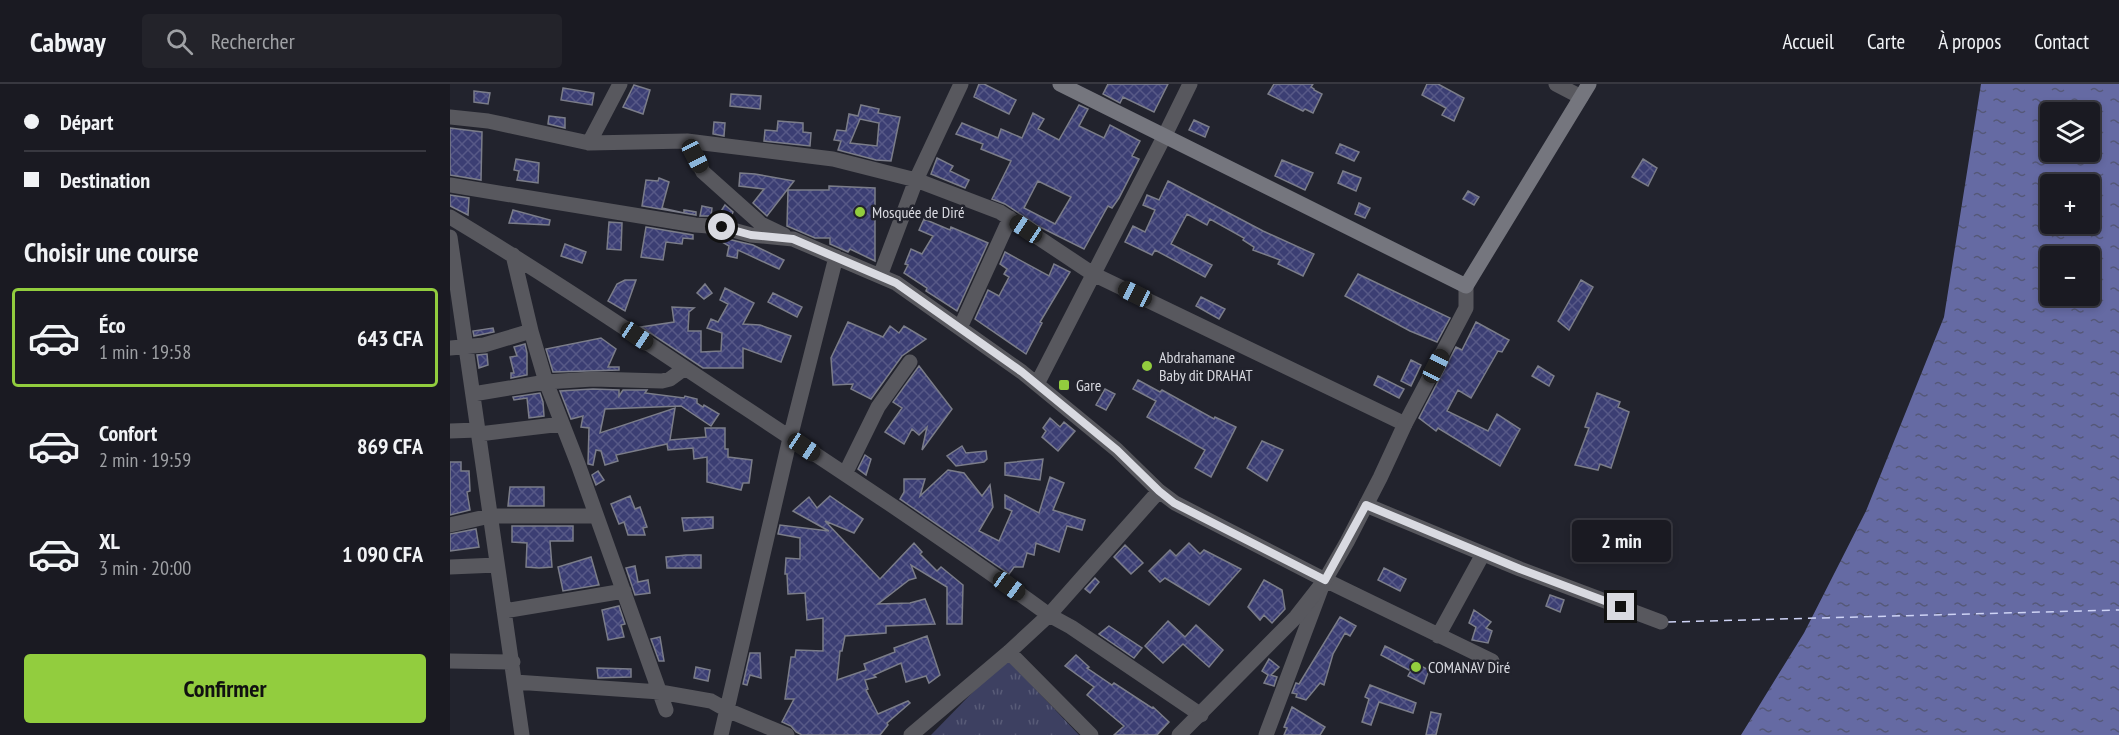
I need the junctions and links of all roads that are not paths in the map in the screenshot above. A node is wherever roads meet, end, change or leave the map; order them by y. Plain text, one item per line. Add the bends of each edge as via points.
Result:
1 (620, 84) edge
2 (961, 84) edge
3 (1060, 84) edge
4 (1190, 84) edge
5 (1556, 84) edge
6 (1585, 90) edge
7 (450, 117) edge
8 (1164, 137) junction
9 (687, 141) junction
10 (589, 143) junction
11 (916, 180) junction
12 (450, 185) edge
13 (450, 217) edge
14 (1010, 218) junction
15 (793, 239) junction
16 (450, 243) edge
17 (513, 255) junction
18 (836, 257) junction
19 (1093, 274) junction
20 (880, 276) junction
21 (1466, 286) junction
22 (960, 328) junction
23 (531, 331) junction
24 (450, 348) edge
25 (466, 348) junction
26 (910, 362) dead end
27 (685, 368) junction
28 (546, 382) junction
29 (1036, 384) junction
30 (473, 394) junction
31 (562, 424) junction
32 (1405, 424) junction
33 (450, 431) edge
34 (478, 432) junction
35 (790, 438) junction
36 (845, 474) junction
37 (1159, 491) junction
38 (1366, 505) junction
39 (490, 516) junction
40 (596, 516) junction
41 (450, 525) edge
42 (1483, 554) junction
43 (497, 565) junction
44 (450, 567) edge
45 (1325, 580) junction
46 (624, 591) junction
47 (504, 611) junction
48 (1049, 615) junction
49 (1661, 622) dead end
50 (1438, 636) junction
51 (1009, 652) junction
52 (450, 662) edge
53 (513, 662) junction
54 (1492, 662) dead end
55 (515, 682) junction
56 (660, 692) junction
57 (666, 710) dead end
58 (727, 710) junction
59 (1201, 715) junction
60 (522, 735) edge
61 (721, 735) edge
62 (787, 735) edge
63 (911, 735) edge
64 (1091, 735) edge
65 (1179, 735) edge
66 (1266, 735) edge

1 - 10 street
2 - 11 street
3 - 8 main road
4 - 8 street
5 - 6 street
6 - 21 main road
7 - 10 street via 488,121
8 - 19 street
8 - 21 main road
9 - 10 street
9 - 11 street via 833,159
9 - 15 street via 703,172 732,200 761,224
11 - 14 street
11 - 20 street
12 - 15 street
13 - 17 street
14 - 19 street
14 - 22 street
15 - 18 street
16 - 25 street
17 - 23 street
17 - 27 street
18 - 20 street
18 - 35 street
19 - 29 street
19 - 32 street
20 - 22 street
21 - 32 street via 1466,308
22 - 29 street
23 - 25 street
23 - 28 street
24 - 25 street
25 - 30 street
26 - 36 street via 878,407
27 - 28 street via 662,381
27 - 35 street
28 - 30 street
28 - 31 street
29 - 37 street via 1117,450
30 - 34 street
31 - 34 street
31 - 40 street
32 - 38 street
33 - 34 street
34 - 39 street
35 - 36 street
35 - 58 street
36 - 48 street
37 - 45 street via 1174,503
37 - 48 street
38 - 42 street
38 - 45 street
39 - 40 street
39 - 41 street
39 - 43 street
40 - 46 street
42 - 49 street
42 - 50 street
43 - 44 street
43 - 47 street
45 - 50 street
45 - 59 street via 1296,617
45 - 66 street
46 - 47 street
46 - 56 street
47 - 53 street
48 - 51 street
48 - 59 street
50 - 54 street
51 - 63 street
51 - 64 street
52 - 53 street
53 - 55 street
55 - 56 street
55 - 60 street
56 - 57 street
56 - 58 street via 711,701
58 - 61 street
58 - 62 street
59 - 65 street

